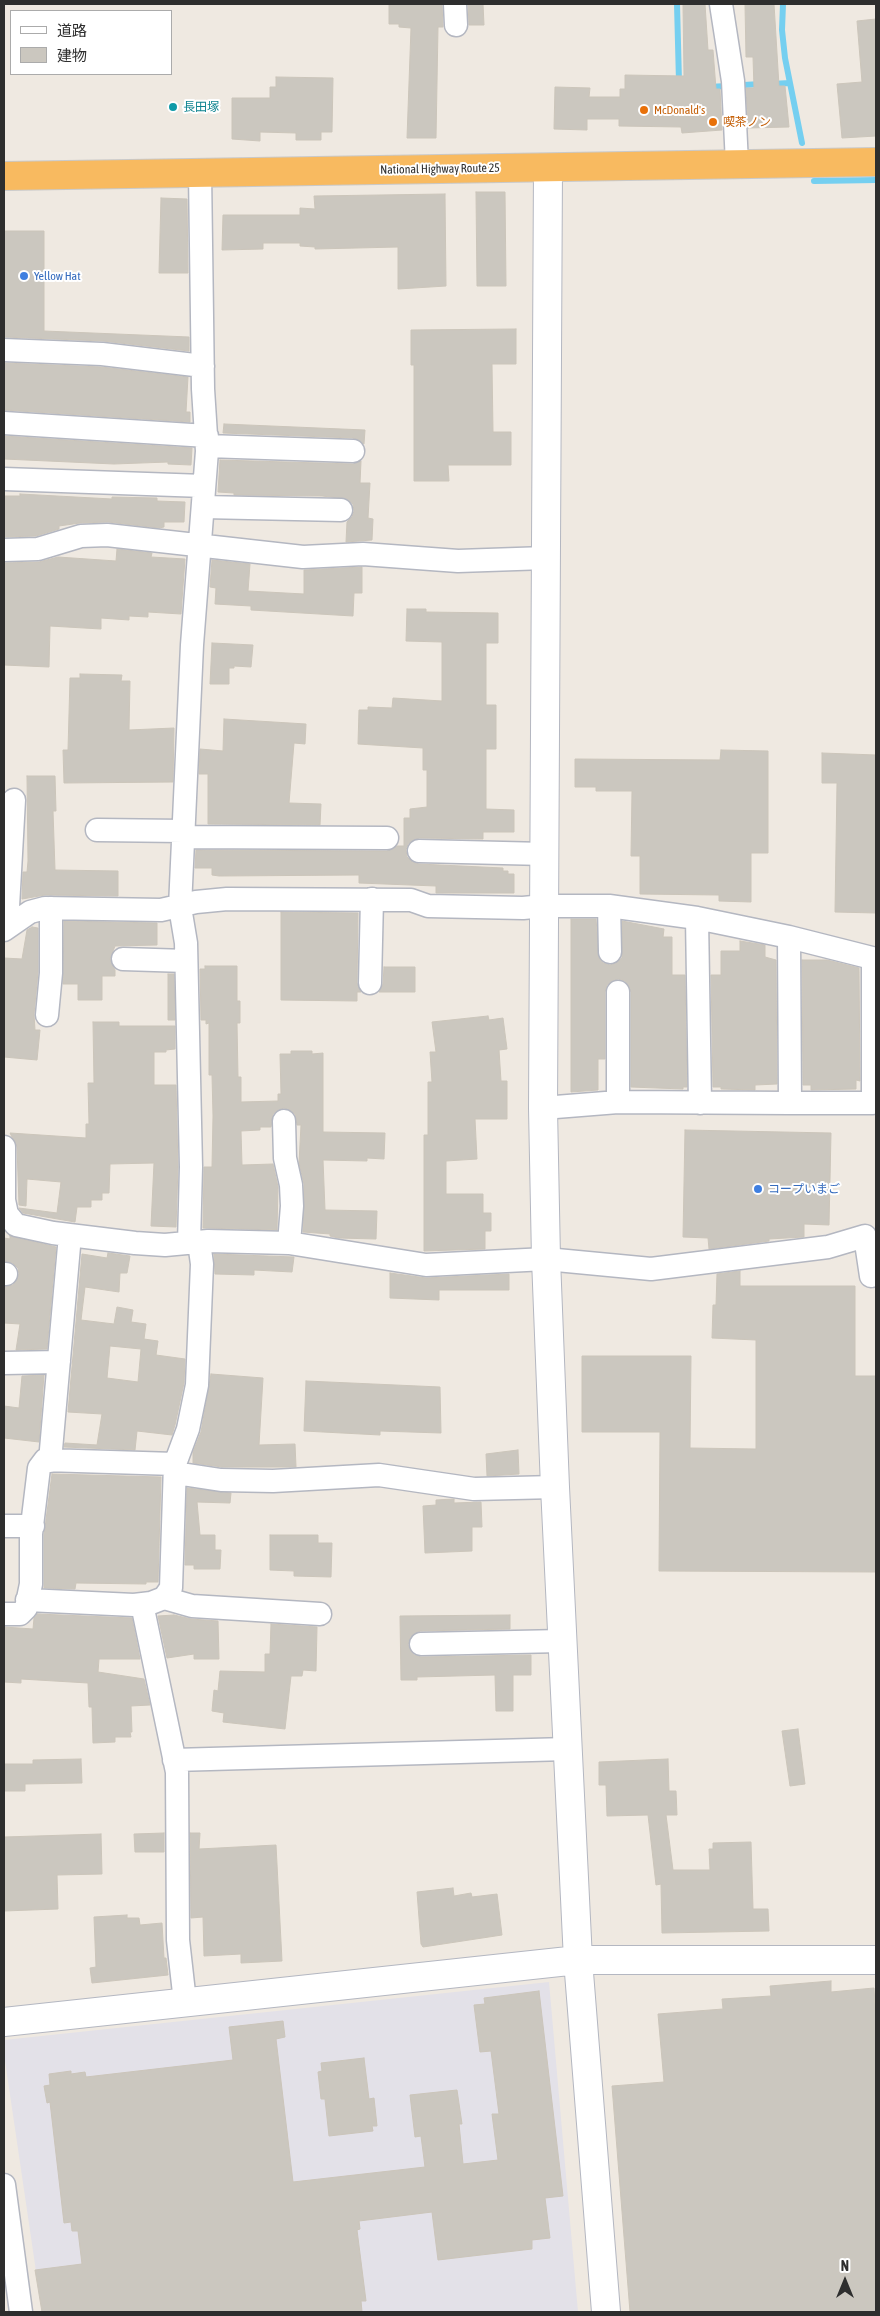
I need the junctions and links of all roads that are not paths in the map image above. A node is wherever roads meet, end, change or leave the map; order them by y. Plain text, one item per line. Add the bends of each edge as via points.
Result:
1 (721, 4) edge
2 (876, 162) edge
3 (737, 164) junction
4 (548, 168) junction
5 (200, 172) junction
6 (4, 176) edge
7 (4, 350) edge
8 (203, 366) junction
9 (4, 424) edge
10 (207, 441) junction
11 (353, 451) dead end
12 (4, 479) edge
13 (204, 496) junction
14 (341, 510) dead end
15 (199, 546) junction
16 (4, 550) edge
17 (546, 558) junction
18 (14, 800) dead end
19 (108, 824) dead end
20 (182, 834) junction
21 (387, 838) dead end
22 (418, 851) dead end
23 (545, 854) junction
24 (372, 899) junction
25 (544, 906) junction
26 (609, 906) junction
27 (180, 907) junction
28 (51, 908) junction
29 (697, 918) junction
30 (8, 927) edge
31 (789, 937) junction
32 (610, 952) dead end
33 (123, 959) dead end
34 (875, 959) edge
35 (186, 961) junction
36 (370, 983) dead end
37 (618, 992) dead end
38 (47, 1015) dead end
39 (618, 1102) junction
40 (700, 1103) junction
41 (790, 1103) junction
42 (543, 1108) junction
43 (289, 1133) dead end
44 (4, 1147) edge
45 (4, 1200) edge
46 (70, 1235) junction
47 (194, 1243) junction
48 (289, 1243) junction
49 (546, 1259) junction
50 (876, 1275) edge
51 (59, 1362) junction
52 (4, 1363) edge
53 (50, 1461) junction
54 (175, 1468) junction
55 (555, 1487) junction
56 (4, 1526) edge
57 (33, 1526) junction
58 (164, 1598) junction
59 (27, 1600) junction
60 (142, 1604) junction
61 (4, 1614) edge
62 (320, 1614) dead end
63 (562, 1641) junction
64 (421, 1644) dead end
65 (568, 1749) junction
66 (174, 1760) junction
67 (578, 1960) junction
68 (876, 1960) edge
69 (185, 2002) junction
70 (4, 2022) edge
71 (4, 2185) edge
72 (21, 2312) edge
73 (606, 2312) edge

1 - 3 street via 733,87
2 - 3 highway, National Highway Route 25
3 - 4 highway, National Highway Route 25
4 - 5 highway, National Highway Route 25
4 - 17 street
5 - 6 highway, National Highway Route 25
5 - 8 street
7 - 8 street via 102,354
8 - 10 street
9 - 10 street
10 - 11 street
10 - 13 street
12 - 13 street
13 - 14 street
13 - 15 street
15 - 16 street via 107,535 81,536 38,549
15 - 17 street via 304,557 364,554 458,561
15 - 20 street
17 - 23 street
18 - 30 street
19 - 20 street
20 - 21 street
20 - 27 street
22 - 23 street
23 - 25 street
24 - 25 street via 411,900 428,906
24 - 27 street via 227,899
24 - 36 street
25 - 26 street
25 - 42 street
26 - 29 street
26 - 32 street
27 - 28 street via 161,910
27 - 35 street via 185,925
28 - 30 street via 30,912
28 - 38 street
29 - 31 street
29 - 40 street
31 - 34 street
31 - 41 street
33 - 35 street
34 - 41 street via 873,1103
35 - 47 street
37 - 39 street
39 - 40 street
39 - 42 street
40 - 41 street
42 - 49 street
43 - 48 street via 285,1158 292,1206
44 - 45 street
45 - 46 street via 7,1214 16,1225
46 - 47 street via 165,1245
46 - 51 street
47 - 48 street
47 - 54 street via 202,1264 197,1386
48 - 49 street via 426,1265
49 - 50 street via 651,1269 828,1247 865,1236 871,1276
49 - 55 street
51 - 52 street
51 - 53 street
53 - 54 street
53 - 57 street via 45,1460 39,1468
54 - 55 street via 221,1480 273,1481 380,1475 474,1489
54 - 58 street via 171,1588
55 - 63 street
56 - 57 street
57 - 59 street via 31,1584
58 - 60 street
58 - 62 street via 192,1606
59 - 60 street
59 - 61 street via 26,1608 20,1614
60 - 66 street
63 - 64 street
63 - 65 street
65 - 66 street
65 - 67 street
66 - 69 street via 178,1940
67 - 68 street
67 - 69 street
67 - 73 street
69 - 70 street
71 - 72 street

